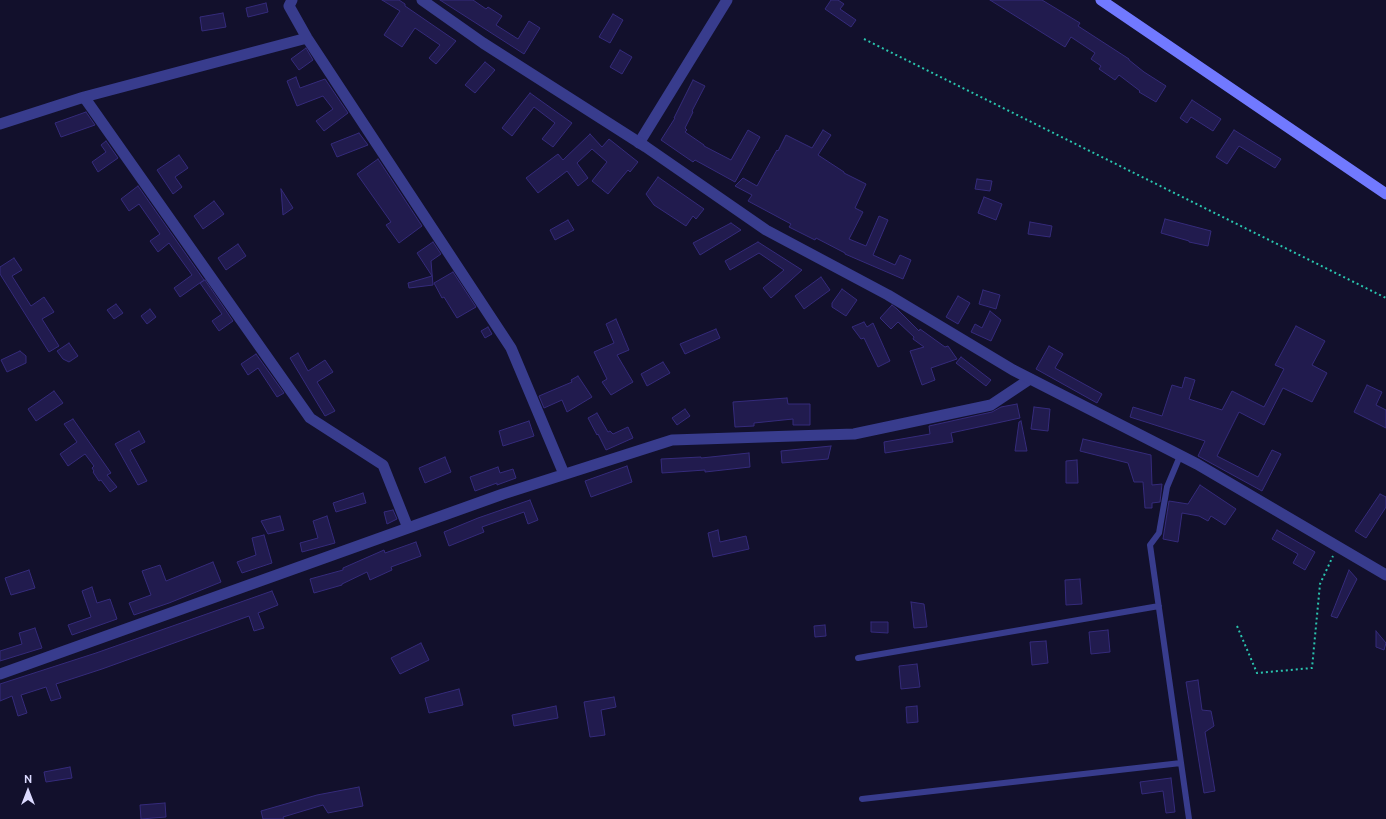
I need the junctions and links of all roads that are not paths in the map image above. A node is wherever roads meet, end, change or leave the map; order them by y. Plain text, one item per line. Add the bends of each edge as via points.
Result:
1 (292, 0) edge
2 (422, 0) edge
3 (727, 0) edge
4 (1101, 0) edge
5 (307, 38) junction
6 (84, 97) junction
7 (0, 124) edge
8 (639, 143) junction
9 (1386, 194) edge
10 (1030, 379) junction
11 (1180, 456) junction
12 (564, 474) junction
13 (408, 528) junction
14 (1386, 575) edge
15 (1159, 606) junction
16 (858, 658) dead end
17 (0, 674) edge
18 (1181, 763) junction
19 (862, 799) dead end
20 (1189, 819) edge

1 - 5 street via 290,6
2 - 8 street via 483,43
3 - 8 street
4 - 9 main road
5 - 6 street
5 - 12 street via 511,348
6 - 7 street
6 - 13 street via 310,418 383,464
8 - 10 street via 766,230 888,295
10 - 11 street
10 - 12 street via 991,405 854,434 672,440
11 - 14 street
11 - 15 lane via 1166,487 1159,534 1150,545
12 - 13 street
13 - 17 street
15 - 16 lane
15 - 18 lane
18 - 19 lane
18 - 20 lane

